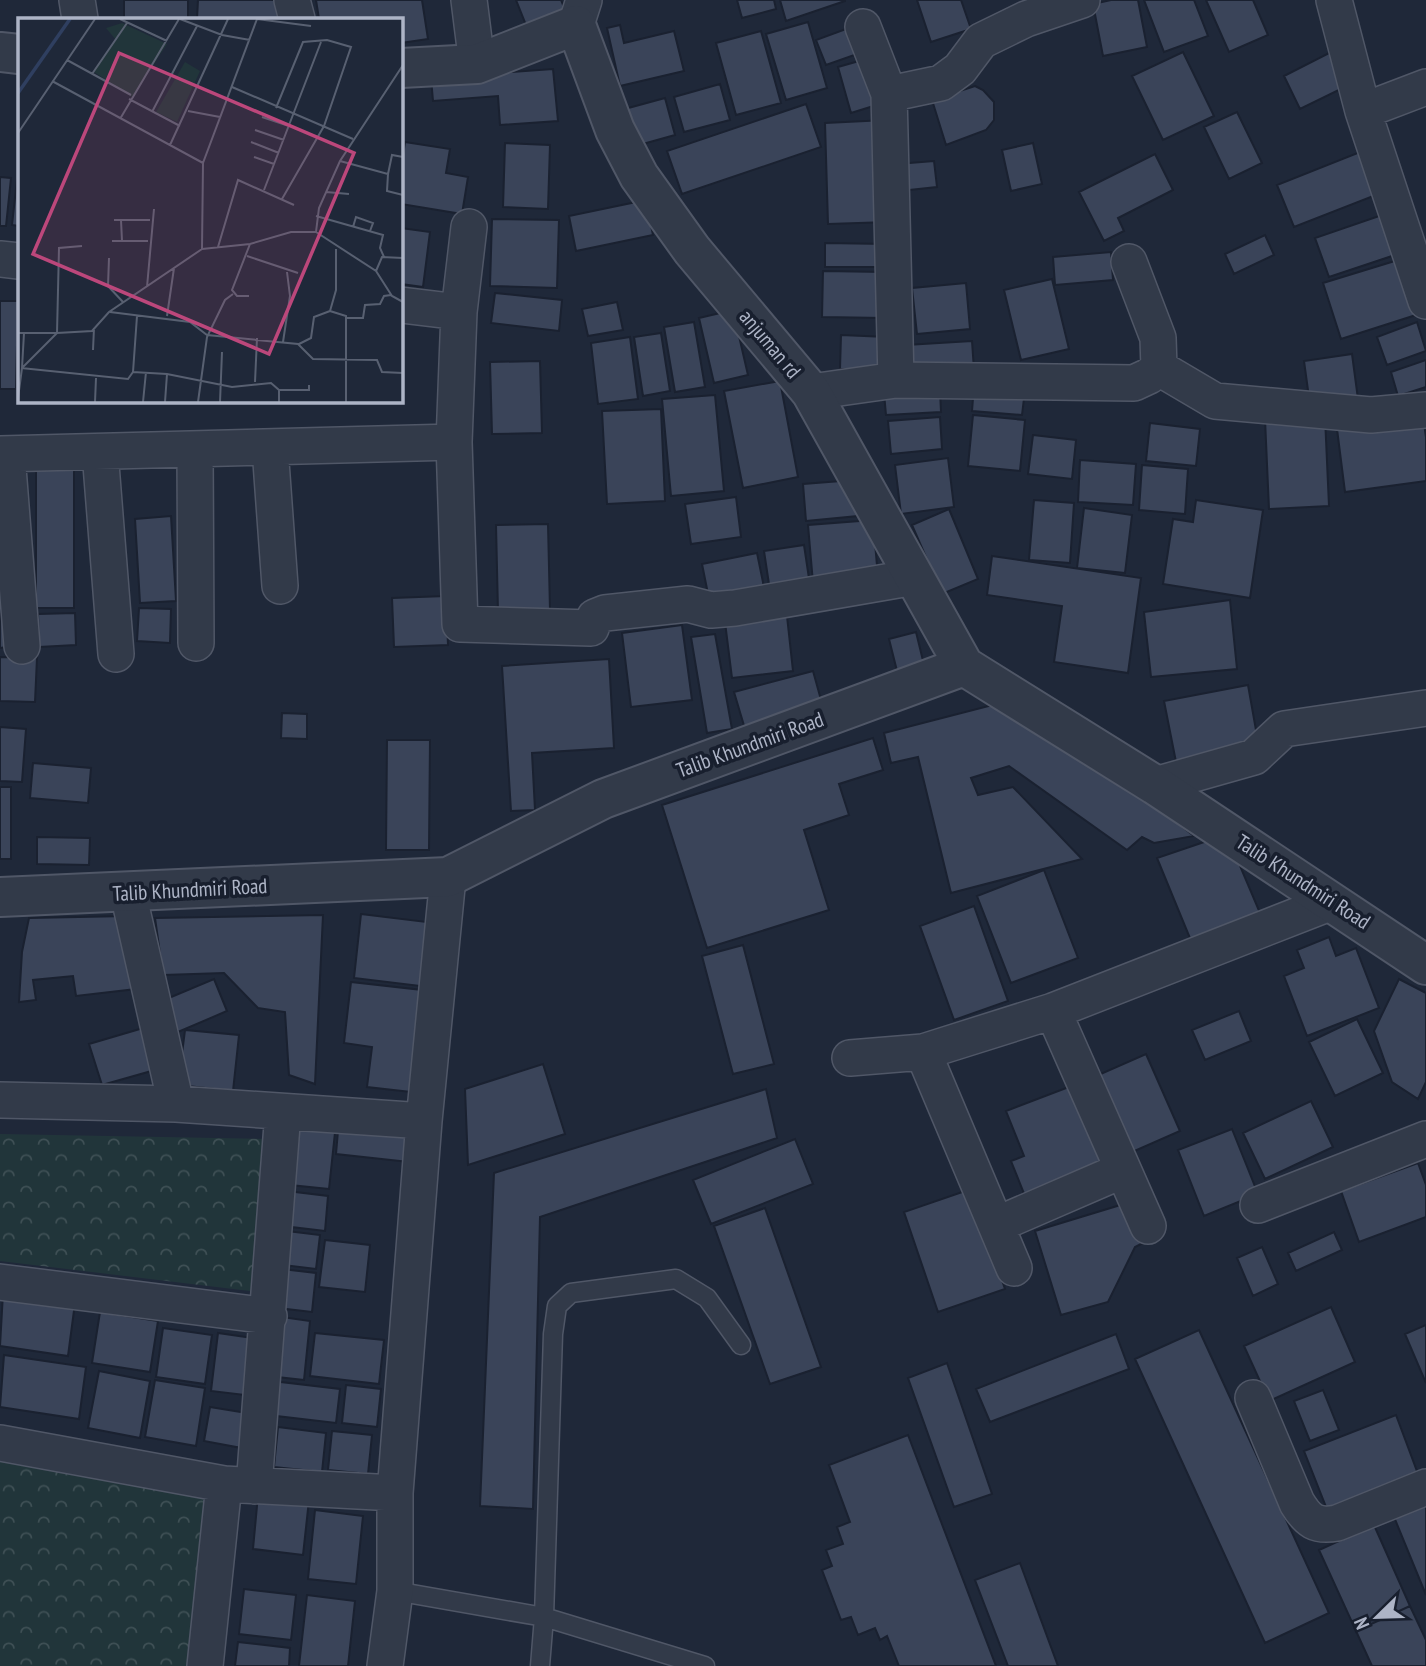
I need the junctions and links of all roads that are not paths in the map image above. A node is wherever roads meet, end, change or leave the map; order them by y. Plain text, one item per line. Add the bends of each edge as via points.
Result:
1 (77, 0) edge
2 (292, 0) edge
3 (469, 0) edge
4 (1082, 0) edge
5 (1334, 0) edge
6 (580, 13) edge
7 (80, 18) edge
8 (297, 18) edge
9 (863, 27) dead end
10 (0, 52) edge
11 (18, 54) edge
12 (477, 64) junction
13 (402, 68) edge
14 (1426, 88) edge
15 (889, 94) junction
16 (1363, 111) junction
17 (469, 227) dead end
18 (0, 259) edge
19 (18, 261) edge
20 (1129, 262) dead end
21 (1426, 300) edge
22 (402, 305) edge
23 (459, 312) junction
24 (1159, 368) junction
25 (896, 380) junction
26 (811, 392) junction
27 (1426, 410) edge
28 (454, 442) junction
29 (270, 448) junction
30 (195, 450) junction
31 (100, 452) junction
32 (4, 455) edge
33 (915, 578) junction
34 (280, 586) dead end
35 (196, 643) dead end
36 (22, 646) dead end
37 (116, 654) dead end
38 (964, 666) junction
39 (1426, 708) edge
40 (1155, 785) junction
41 (448, 877) junction
42 (128, 893) junction
43 (0, 897) edge
44 (1332, 902) junction
45 (1426, 964) edge
46 (1052, 1011) junction
47 (923, 1052) junction
48 (850, 1058) dead end
49 (0, 1100) edge
50 (176, 1104) junction
51 (283, 1112) junction
52 (424, 1121) junction
53 (1426, 1139) edge
54 (1123, 1170) junction
55 (1258, 1205) dead end
56 (996, 1225) junction
57 (1148, 1226) dead end
58 (1014, 1268) dead end
59 (0, 1282) edge
60 (269, 1316) junction
61 (741, 1345) dead end
62 (1253, 1398) dead end
63 (0, 1443) edge
64 (239, 1485) junction
65 (1426, 1487) edge
66 (395, 1493) junction
67 (395, 1591) junction
68 (544, 1617) junction
69 (205, 1666) edge
70 (384, 1666) edge
71 (540, 1666) edge
72 (705, 1666) edge

1 - 7 street
2 - 8 street
3 - 12 street
4 - 15 street via 981,41 960,69 941,83
5 - 16 street
6 - 12 street
6 - 26 street, anjuman rd via 615,130 639,176 692,250
9 - 15 street
10 - 11 street
12 - 13 street
14 - 16 street
15 - 25 street
16 - 21 street
17 - 23 street
18 - 19 street
20 - 24 street via 1158,338
22 - 23 street
23 - 28 street
24 - 25 street via 1134,383
24 - 27 street via 1215,401 1371,415
25 - 26 street
26 - 33 street, anjuman rd
28 - 29 street
28 - 33 street via 460,624 591,628 595,617 605,613 688,604 711,610 735,608
29 - 30 street
29 - 34 street
30 - 31 street
30 - 35 street
31 - 32 street
31 - 37 street
32 - 36 street
33 - 38 street, anjuman rd
38 - 40 street, Talib Khundmiri Road
38 - 41 street, Talib Khundmiri Road via 603,799
39 - 40 street via 1284,729 1254,757
40 - 44 street, Talib Khundmiri Road
41 - 42 street, Talib Khundmiri Road
41 - 52 street
42 - 43 street, Talib Khundmiri Road
42 - 50 street
44 - 45 street, Talib Khundmiri Road
44 - 46 street
46 - 47 street
46 - 54 street
47 - 48 street
47 - 56 street
49 - 50 street
50 - 51 street
51 - 52 street
51 - 60 street
52 - 66 street
53 - 55 street
54 - 56 street
54 - 57 street
56 - 58 street
59 - 60 street
60 - 64 street
61 - 68 lane via 707,1298 677,1279 571,1293 557,1306
62 - 65 street via 1297,1503 1313,1524 1337,1523
63 - 64 street
64 - 66 street
64 - 69 street
66 - 67 street
67 - 68 lane
67 - 70 street
68 - 71 lane
68 - 72 lane

